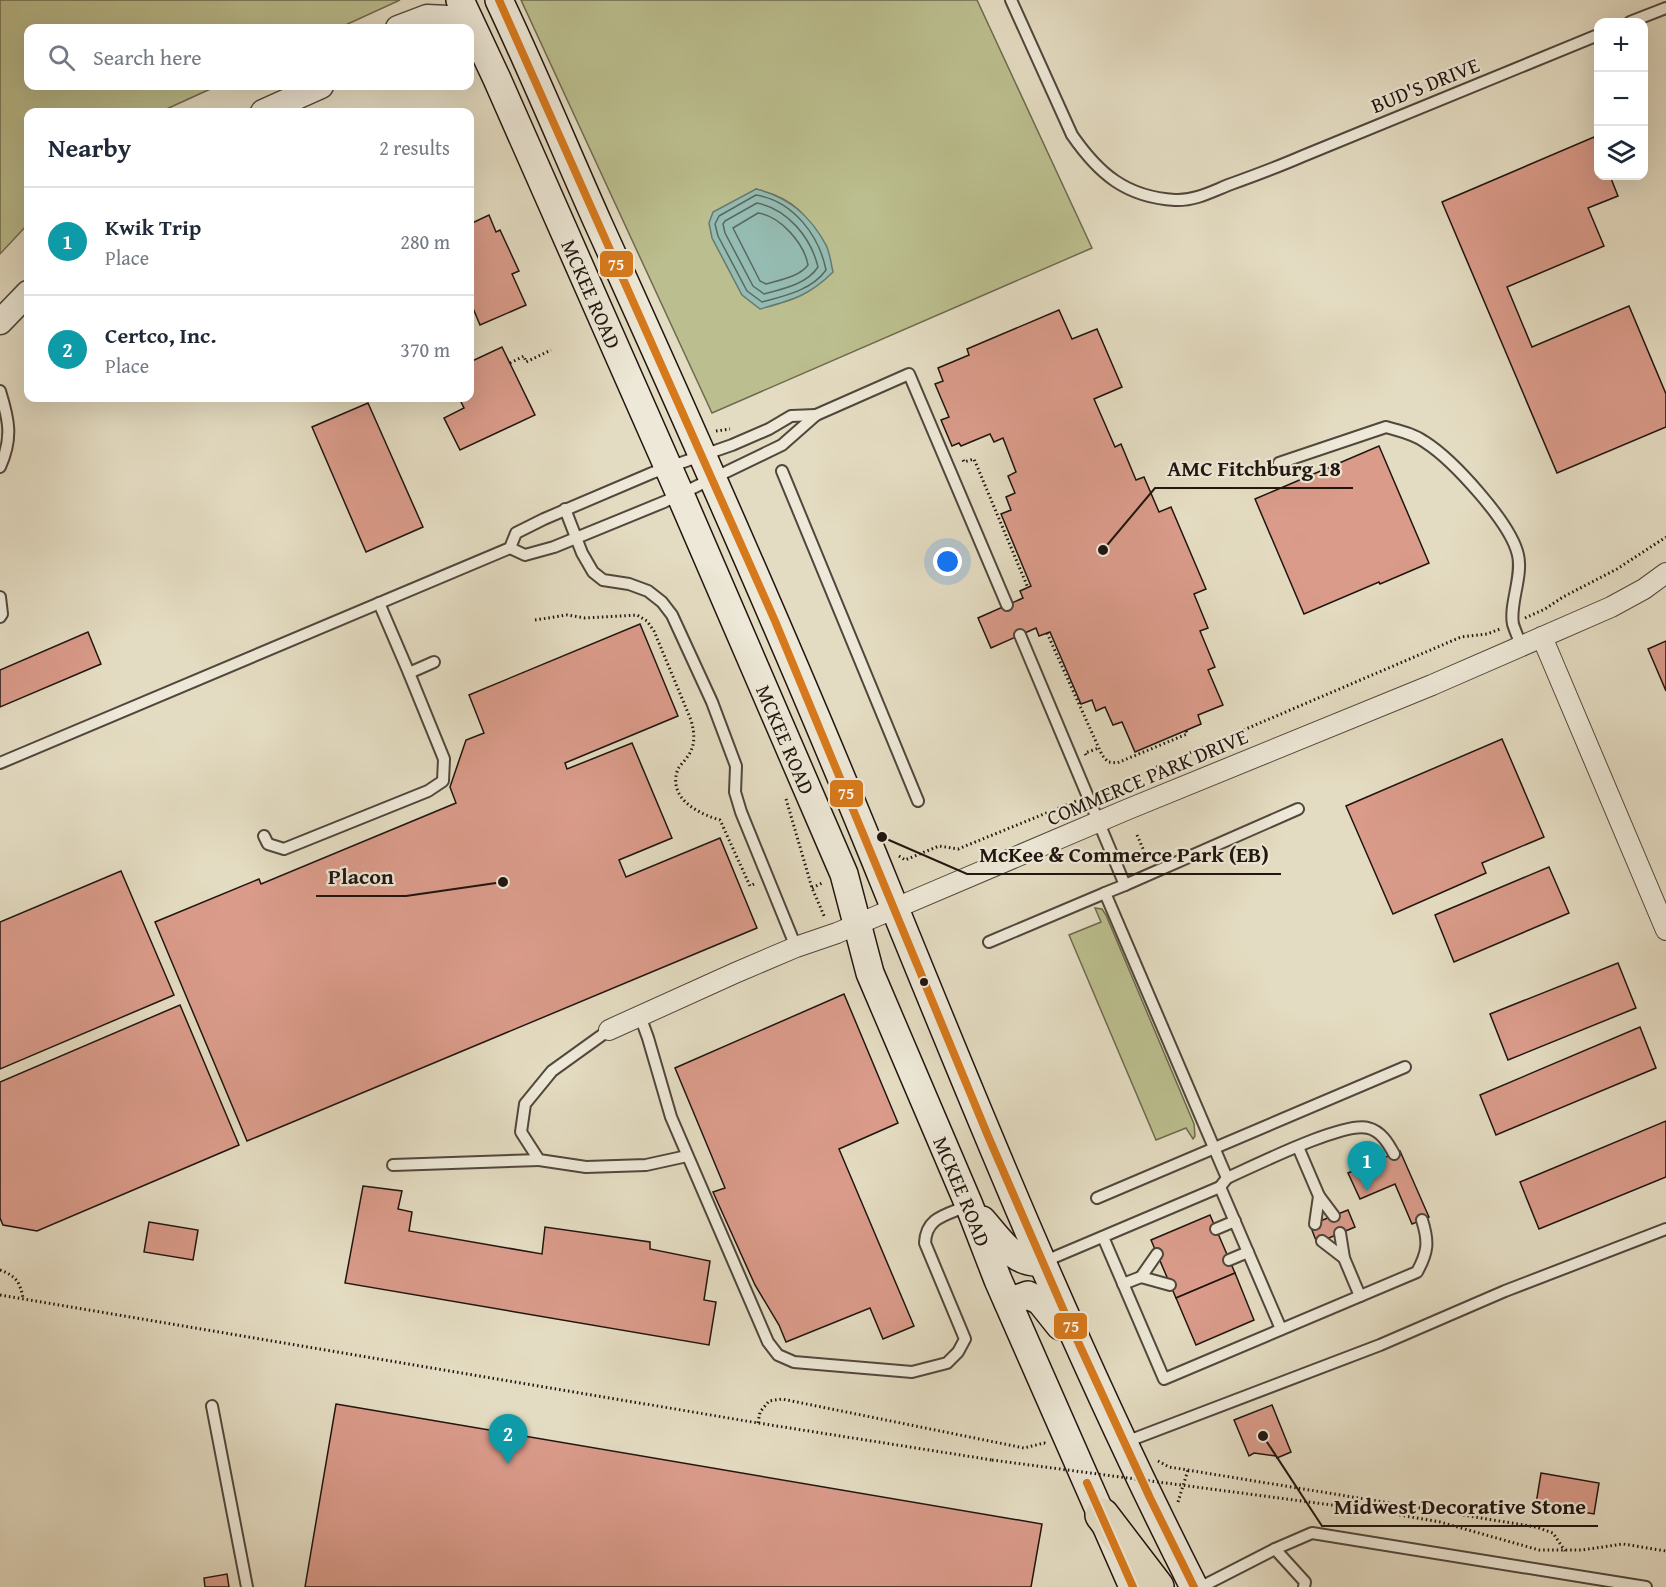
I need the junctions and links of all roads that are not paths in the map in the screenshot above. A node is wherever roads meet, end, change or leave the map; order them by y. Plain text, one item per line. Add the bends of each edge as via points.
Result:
1 (1011, 0) edge
2 (500, 2) edge
3 (1666, 8) edge
4 (463, 16) edge
5 (1640, 18) edge
6 (408, 24) edge
7 (474, 36) edge
8 (1594, 37) edge
9 (312, 90) edge
10 (272, 108) edge
11 (24, 297) edge
12 (0, 322) edge
13 (0, 391) edge
14 (816, 414) junction
15 (1280, 463) dead end
16 (708, 466) junction
17 (0, 467) edge
18 (669, 467) junction
19 (783, 471) dead end
20 (680, 494) junction
21 (565, 510) junction
22 (576, 538) junction
23 (510, 548) junction
24 (1666, 573) edge
25 (0, 597) edge
26 (379, 603) junction
27 (1007, 605) dead end
28 (0, 617) edge
29 (1020, 635) dead end
30 (1542, 637) junction
31 (1521, 646) junction
32 (434, 663) dead end
33 (409, 673) junction
34 (0, 763) edge
35 (918, 801) dead end
36 (1298, 809) dead end
37 (1098, 823) junction
38 (264, 836) dead end
39 (1125, 885) junction
40 (1105, 893) junction
41 (894, 909) junction
42 (857, 924) junction
43 (1666, 930) edge
44 (989, 942) dead end
45 (796, 947) junction
46 (640, 1017) junction
47 (609, 1029) joint
48 (1406, 1068) dead end
49 (1298, 1147) junction
50 (1215, 1149) junction
51 (1394, 1154) dead end
52 (687, 1156) junction
53 (539, 1160) junction
54 (393, 1165) dead end
55 (1224, 1182) junction
56 (1319, 1196) junction
57 (1097, 1198) dead end
58 (969, 1205) junction
59 (1334, 1216) dead end
60 (1422, 1220) dead end
61 (1235, 1221) junction
62 (1314, 1224) dead end
63 (1216, 1229) dead end
64 (1666, 1229) edge
65 (1340, 1233) dead end
66 (1103, 1237) junction
67 (1322, 1241) dead end
68 (1248, 1252) junction
69 (1157, 1254) dead end
70 (1344, 1258) junction
71 (1229, 1260) dead end
72 (1042, 1262) junction
73 (1140, 1277) junction
74 (1124, 1284) junction
75 (1170, 1285) dead end
76 (1360, 1296) junction
77 (1008, 1302) junction
78 (1281, 1329) junction
79 (1084, 1359) junction
80 (212, 1406) dead end
81 (1123, 1443) junction
82 (1102, 1515) junction
83 (1275, 1549) junction
84 (247, 1587) edge
85 (1133, 1587) edge
86 (1157, 1587) edge
87 (1194, 1587) edge
88 (1201, 1587) edge
89 (1304, 1587) edge
90 (1646, 1587) edge

1 - 8 lane, BUD'S DRIVE via 1072,135 1086,155 1104,174 1127,189 1151,197 1191,200
2 - 4 street
2 - 16 main road, MCKEE ROAD
3 - 5 lane
4 - 6 street via 427,16
7 - 18 main road, MCKEE ROAD via 497,79
9 - 10 street
11 - 12 street
13 - 17 lane via 10,423 9,444
14 - 16 lane via 791,416
14 - 16 lane via 782,445
14 - 27 lane via 909,374
15 - 31 lane via 1386,427 1425,441 1458,468 1515,544 1519,558 1513,623
16 - 18 lane
16 - 20 lane
16 - 41 main road, MCKEE ROAD
18 - 20 main road, MCKEE ROAD
18 - 21 lane
19 - 35 lane
20 - 22 lane
20 - 42 main road, MCKEE ROAD via 844,874
21 - 22 lane
21 - 23 lane via 516,533
22 - 23 lane via 525,555
22 - 45 lane via 593,572 603,580 648,591 672,615 731,752 736,766 735,792
23 - 26 lane
24 - 30 street, COMMERCE PARK DRIVE via 1611,607
25 - 28 lane
26 - 33 lane
26 - 34 lane
29 - 37 lane
30 - 31 street, COMMERCE PARK DRIVE
30 - 43 street
31 - 37 street, COMMERCE PARK DRIVE
32 - 33 lane
33 - 38 lane via 444,759 443,781 428,791 284,849 268,844
36 - 39 lane
37 - 39 lane
37 - 41 street, COMMERCE PARK DRIVE
39 - 40 lane
40 - 44 lane
40 - 50 lane
41 - 42 street, COMMERCE PARK DRIVE
41 - 72 main road, MCKEE ROAD
42 - 45 street, COMMERCE PARK DRIVE
42 - 58 main road, MCKEE ROAD via 870,973
45 - 46 street, COMMERCE PARK DRIVE
46 - 47 street, COMMERCE PARK DRIVE
46 - 52 lane
47 - 53 lane via 552,1071 525,1104 521,1132
48 - 50 lane
49 - 51 lane via 1346,1128 1368,1128 1386,1138
49 - 55 lane
49 - 56 lane
50 - 55 lane
50 - 57 lane
52 - 53 lane via 646,1165 586,1167
52 - 58 lane via 768,1342 778,1355 794,1362 912,1372 948,1363 964,1339 925,1243 925,1231 933,1221
53 - 54 lane
55 - 61 lane
55 - 66 lane
56 - 59 lane
56 - 62 lane
58 - 72 main road via 1019,1259
58 - 77 main road, MCKEE ROAD
60 - 76 lane via 1427,1236 1426,1256 1417,1272
61 - 63 lane
61 - 68 lane
64 - 81 lane via 1505,1291 1370,1349
65 - 70 lane
66 - 72 lane
66 - 74 lane
67 - 70 lane
68 - 71 lane
68 - 78 lane
69 - 73 lane
70 - 76 lane
72 - 79 main road, MCKEE ROAD
73 - 74 lane
73 - 75 lane
74 - 78 lane via 1164,1379
76 - 78 lane
77 - 79 main road via 1028,1295 1040,1301
77 - 82 main road, MCKEE ROAD
79 - 81 main road, MCKEE ROAD
80 - 84 lane
81 - 87 main road, MCKEE ROAD
82 - 85 main road, MCKEE ROAD
82 - 86 highway
83 - 88 lane
83 - 89 lane via 1305,1582
83 - 90 lane via 1312,1533

